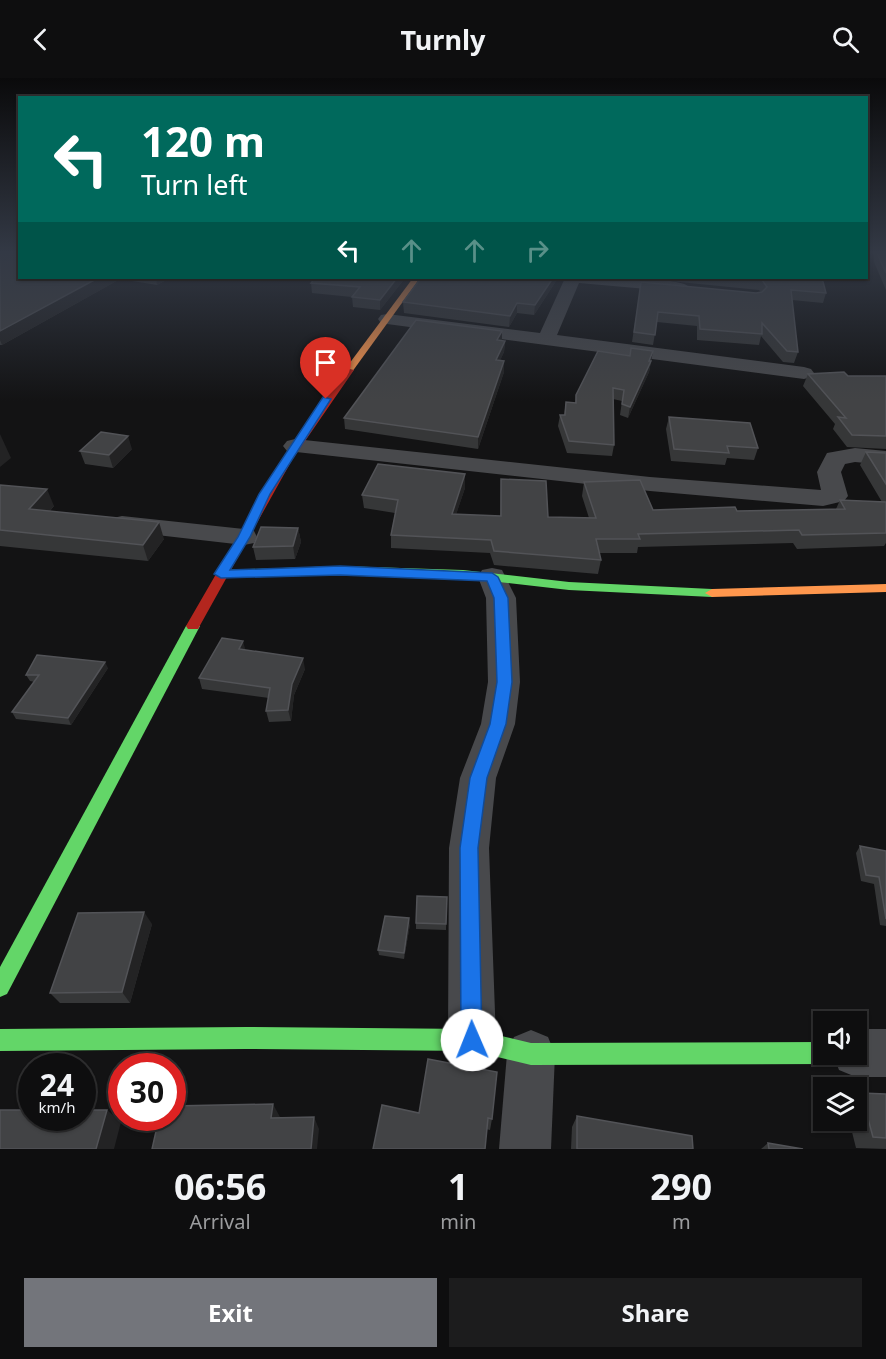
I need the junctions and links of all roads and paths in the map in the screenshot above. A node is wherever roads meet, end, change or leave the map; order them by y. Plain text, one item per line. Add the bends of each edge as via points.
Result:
1 (399, 302) edge
2 (562, 302) edge
3 (387, 319) junction
4 (546, 339) junction
5 (804, 373) dead end
6 (295, 446) junction
7 (886, 458) edge
8 (95, 522) edge
9 (244, 537) junction
10 (221, 574) junction
11 (492, 577) junction
12 (886, 588) edge
13 (0, 987) edge
14 (0, 1040) edge
15 (472, 1040) junction
16 (813, 1053) edge
17 (867, 1053) edge
18 (886, 1053) edge
19 (531, 1054) junction
20 (525, 1149) edge

1 - 3 street
2 - 4 street
3 - 4 street
3 - 6 street
4 - 5 street
6 - 7 street via 823,498 835,496 829,472 835,458
6 - 9 street
8 - 9 street
9 - 10 street
10 - 11 street via 340,570
10 - 13 street
11 - 12 street via 568,586 710,593
11 - 15 street via 501,598 504,682 498,724 478,778 469,848
14 - 15 street
15 - 19 street
16 - 19 street
17 - 18 street
19 - 20 street

